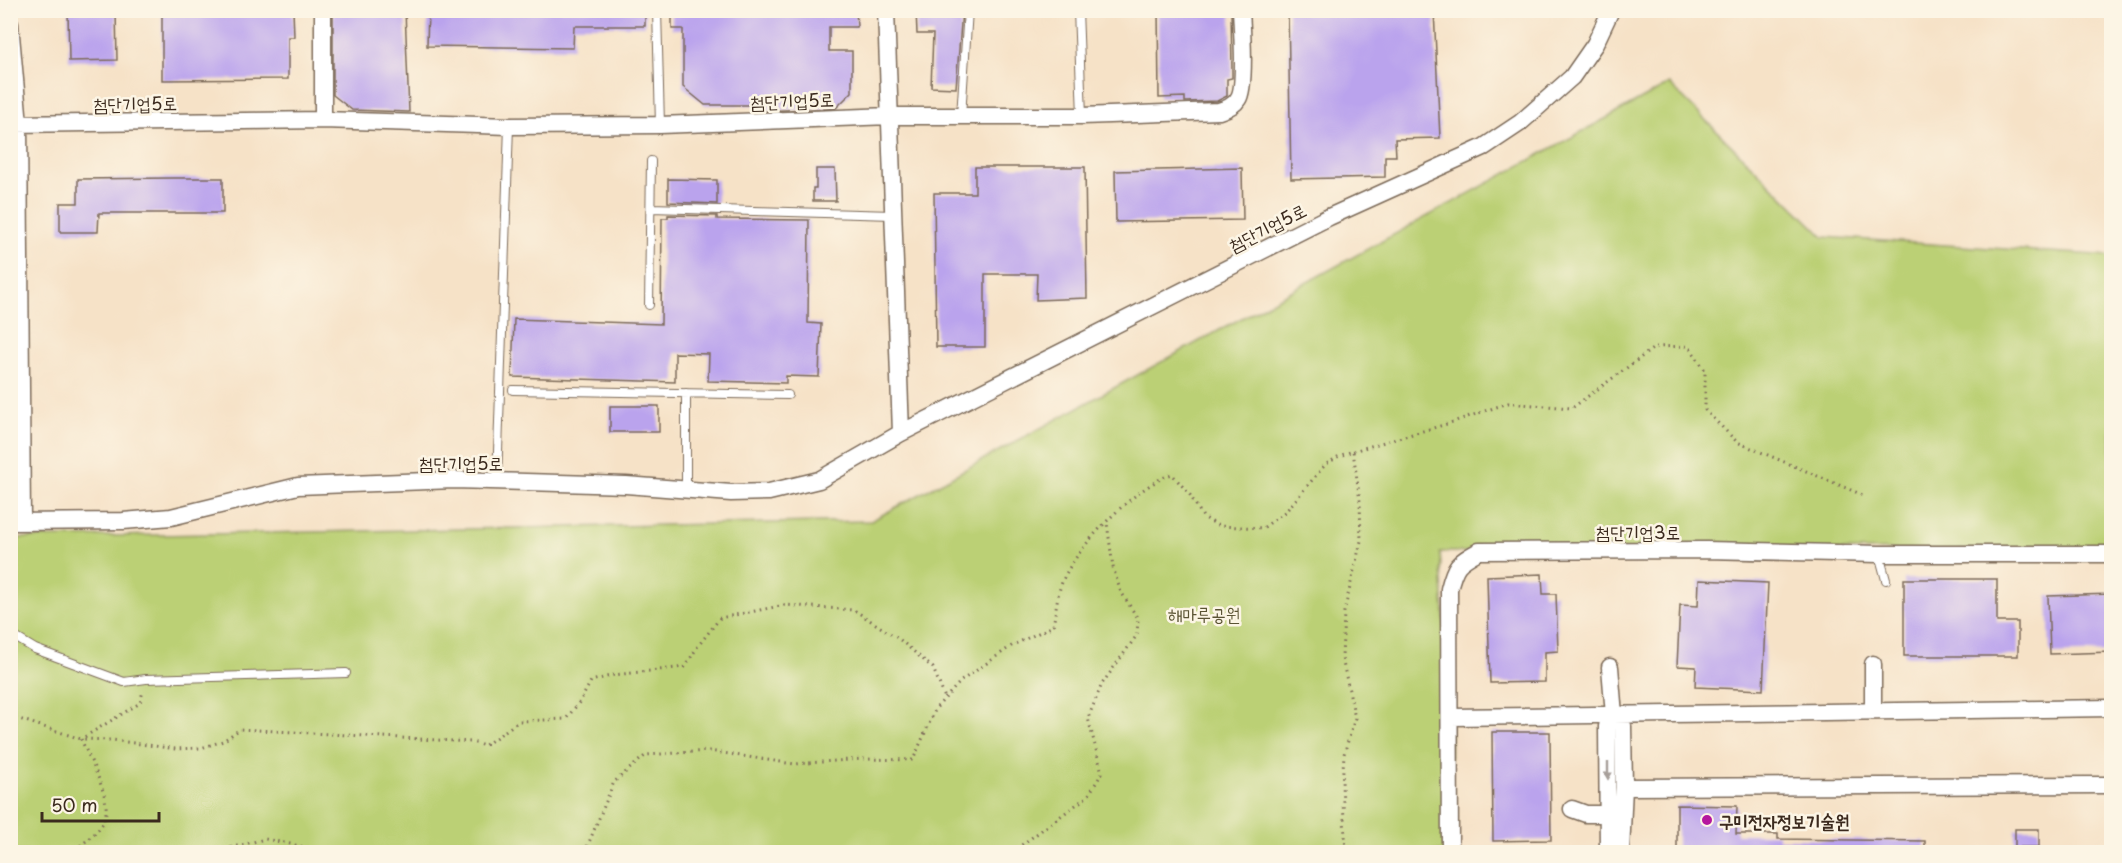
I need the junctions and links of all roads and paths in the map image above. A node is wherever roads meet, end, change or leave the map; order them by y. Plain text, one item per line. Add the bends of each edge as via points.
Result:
1 (323, 10) edge
2 (657, 10) edge
3 (886, 10) edge
4 (1078, 10) edge
5 (1241, 10) edge
6 (1611, 10) edge
7 (968, 11) edge
8 (1051, 12) edge
9 (10, 24) edge
10 (890, 116) junction
11 (961, 116) junction
12 (1082, 116) junction
13 (323, 120) junction
14 (15, 124) edge
15 (660, 125) junction
16 (509, 126) junction
17 (651, 161) dead end
18 (651, 208) junction
19 (893, 215) junction
20 (648, 306) dead end
21 (513, 390) dead end
22 (686, 393) junction
23 (788, 395) dead end
24 (901, 433) junction
25 (1353, 451) junction
26 (497, 481) junction
27 (686, 491) junction
28 (1865, 496) dead end
29 (16, 522) edge
30 (1107, 523) junction
31 (1879, 554) junction
32 (2112, 554) edge
33 (1886, 580) dead end
34 (10, 634) edge
35 (1873, 664) dead end
36 (1610, 667) dead end
37 (346, 673) dead end
38 (146, 680) junction
39 (945, 698) junction
40 (2112, 708) edge
41 (1873, 710) junction
42 (1615, 715) junction
43 (10, 716) edge
44 (1451, 717) junction
45 (81, 739) junction
46 (2112, 784) edge
47 (1624, 787) junction
48 (1572, 809) dead end
49 (1608, 814) junction
50 (82, 852) edge
51 (213, 852) edge
52 (319, 852) edge
53 (585, 852) edge
54 (1012, 852) edge
55 (1346, 852) edge
56 (1450, 852) edge
57 (1608, 852) edge
58 (1621, 852) edge

1 - 13 street
2 - 15 lane
3 - 10 street
4 - 12 lane
5 - 12 street, 첨단기업5로 via 1240,95 1226,109
6 - 24 street, 첨단기업5로 via 1595,44 1572,77 1520,123 1484,147 1329,217
7 - 8 lane
7 - 11 lane
9 - 14 street
10 - 11 street, 첨단기업5로
10 - 15 street, 첨단기업5로
10 - 19 street
11 - 12 street, 첨단기업5로
13 - 14 street, 첨단기업5로
13 - 16 street, 첨단기업5로
14 - 29 street
15 - 16 street, 첨단기업5로
16 - 26 lane
17 - 18 lane
18 - 19 lane
18 - 20 lane
19 - 24 street
21 - 22 lane
22 - 23 lane
22 - 27 lane
24 - 27 street, 첨단기업5로 via 819,480 759,492
25 - 28 path via 1508,403 1572,408 1655,347 1689,346 1705,370 1705,410 1737,442
25 - 30 path via 1325,465 1286,511 1263,528 1219,526 1203,517 1172,474 1157,479
25 - 55 path via 1361,541 1344,612 1342,658 1355,718 1344,754
26 - 27 street, 첨단기업5로
26 - 29 street, 첨단기업5로 via 298,486 171,517
30 - 39 path via 1079,551 1062,581 1053,626 1013,645 961,681
30 - 54 path via 1120,590 1138,619 1137,635 1102,684 1088,718 1102,773 1088,796
31 - 32 street, 첨단기업3로
31 - 33 lane
31 - 44 street, 첨단기업3로 via 1479,551 1461,561 1449,589
34 - 38 lane via 35,649 124,682
35 - 41 street
36 - 42 street
37 - 38 lane
38 - 45 path via 140,703
39 - 45 path via 933,668 900,639 854,610 785,605 720,618 685,667 591,681 566,719 519,721 484,746 472,742 240,729 223,741 201,748
39 - 53 path via 936,708 913,760 794,764 709,751 646,756 614,782
40 - 41 street
41 - 42 street
42 - 44 street
42 - 47 street via 1623,726
42 -> 49 street via 1607,726
43 - 45 path
44 - 56 street, 첨단기업3로
45 - 50 path via 101,784 106,812 96,834 81,846
46 - 47 street
47 - 58 street
48 - 49 street via 1586,814
49 - 57 street
51 - 52 path via 265,839

